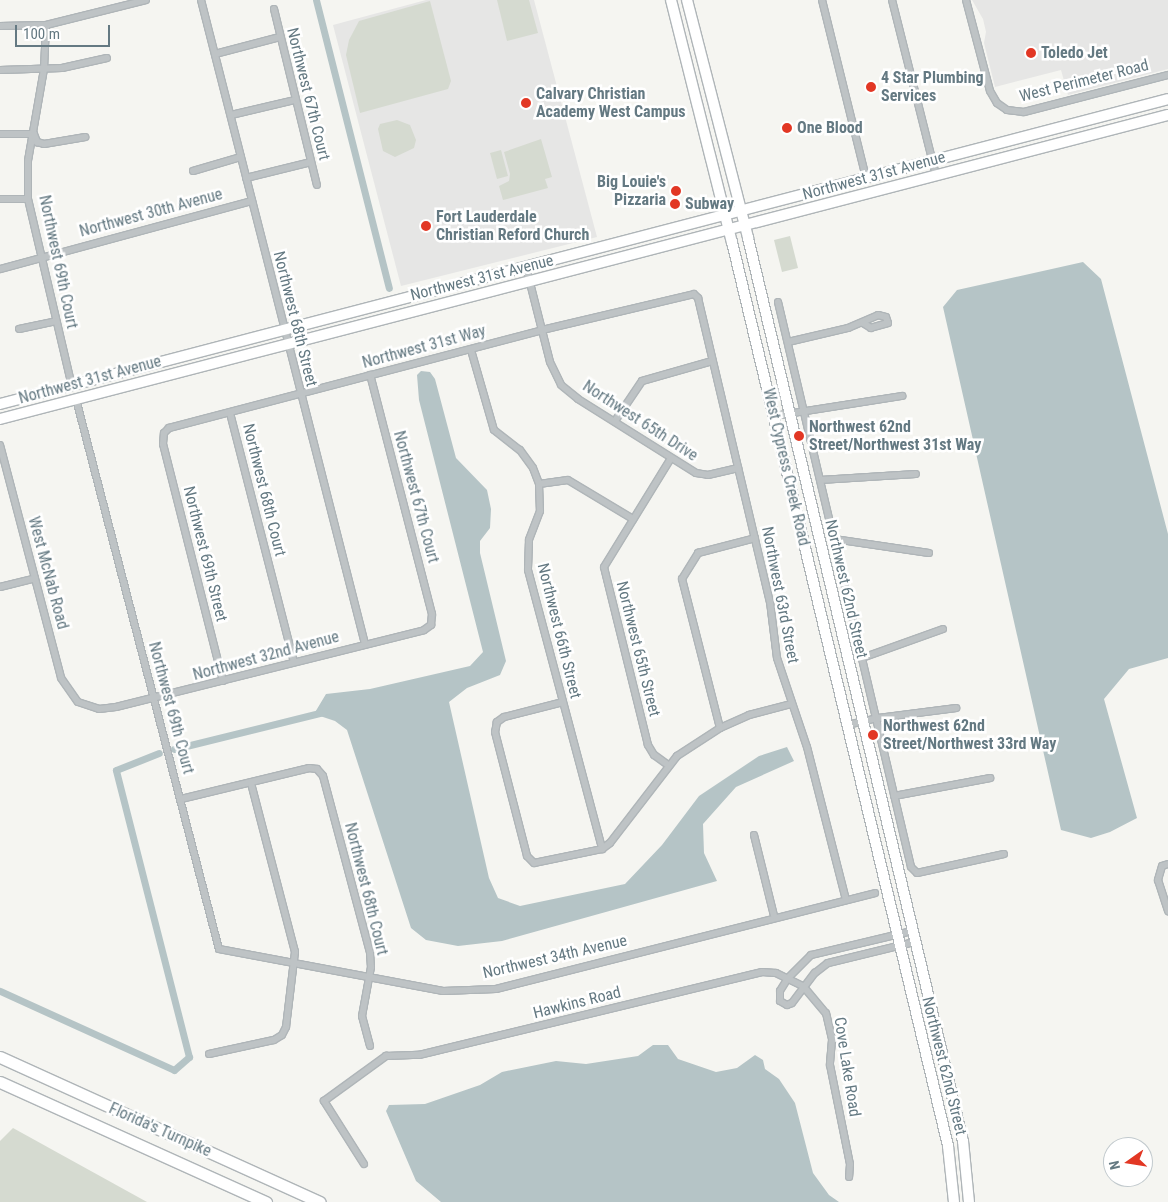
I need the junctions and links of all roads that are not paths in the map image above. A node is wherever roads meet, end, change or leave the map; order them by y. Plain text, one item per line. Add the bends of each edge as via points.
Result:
1 (146, 0) edge
2 (201, 0) edge
3 (671, 0) edge
4 (687, 0) edge
5 (822, 0) edge
6 (892, 0) edge
7 (966, 0) edge
8 (274, 9) dead end
9 (46, 25) junction
10 (0, 26) edge
11 (280, 37) junction
12 (215, 54) junction
13 (107, 58) dead end
14 (44, 69) junction
15 (0, 70) edge
16 (1168, 75) edge
17 (295, 100) junction
18 (1168, 100) edge
19 (231, 115) junction
20 (1168, 115) edge
21 (0, 134) edge
22 (34, 134) junction
23 (85, 137) dead end
24 (241, 157) junction
25 (932, 160) junction
26 (311, 162) junction
27 (192, 171) dead end
28 (936, 175) junction
29 (246, 178) junction
30 (866, 178) junction
31 (317, 185) dead end
32 (28, 199) junction
33 (0, 200) edge
34 (252, 201) junction
35 (742, 212) junction
36 (726, 216) junction
37 (744, 224) junction
38 (729, 228) junction
39 (41, 257) junction
40 (526, 267) junction
41 (0, 268) edge
42 (529, 281) junction
43 (694, 294) joint
44 (778, 302) dead end
45 (56, 321) junction
46 (863, 323) dead end
47 (19, 329) dead end
48 (284, 329) junction
49 (542, 330) junction
50 (788, 342) junction
51 (287, 343) junction
52 (471, 350) junction
53 (712, 361) junction
54 (370, 376) junction
55 (72, 386) junction
56 (300, 394) junction
57 (902, 396) dead end
58 (76, 399) junction
59 (0, 404) edge
60 (804, 410) junction
61 (230, 413) junction
62 (789, 413) junction
63 (774, 416) junction
64 (0, 419) edge
65 (615, 421) junction
66 (164, 434) joint
67 (0, 445) edge
68 (671, 458) junction
69 (738, 468) junction
70 (916, 474) dead end
71 (820, 480) junction
72 (539, 484) junction
73 (633, 519) junction
74 (755, 538) junction
75 (834, 539) junction
76 (929, 553) dead end
77 (35, 578) junction
78 (0, 587) edge
79 (431, 625) joint
80 (942, 629) dead end
81 (364, 644) junction
82 (862, 658) junction
83 (294, 662) junction
84 (223, 680) junction
85 (155, 699) junction
86 (78, 702) joint
87 (562, 702) junction
88 (791, 704) junction
89 (956, 708) dead end
90 (878, 718) junction
91 (862, 721) junction
92 (848, 725) junction
93 (720, 728) junction
94 (668, 765) junction
95 (990, 778) dead end
96 (250, 783) junction
97 (894, 796) junction
98 (181, 800) junction
99 (754, 835) dead end
100 (602, 849) junction
101 (1004, 854) dead end
102 (1168, 864) edge
103 (875, 892) dead end
104 (846, 900) junction
105 (1168, 911) edge
106 (774, 916) junction
107 (897, 935) junction
108 (913, 936) junction
109 (900, 946) junction
110 (295, 964) junction
111 (788, 978) junction
112 (367, 979) junction
113 (803, 986) junction
114 (370, 1046) dead end
115 (209, 1054) dead end
116 (0, 1057) edge
117 (0, 1082) edge
118 (364, 1164) dead end
119 (849, 1177) dead end
120 (266, 1202) edge
121 (320, 1202) edge
122 (954, 1202) edge
123 (969, 1202) edge

1 - 9 street
2 - 12 street, Northwest 68th Street
3 - 36 main road, West Cypress Creek Road
4 - 35 main road, West Cypress Creek Road
5 - 30 street
6 - 25 street
7 - 16 street, West Perimeter Road via 990,91 997,103 1007,110 1024,112
8 - 11 street, Northwest 67th Court
9 - 10 street
9 - 14 street, Northwest 69th Court
11 - 12 street
11 - 17 street, Northwest 67th Court
12 - 19 street, Northwest 68th Street
13 - 14 street
14 - 15 street
14 - 22 street, Northwest 69th Court
17 - 19 street
17 - 26 street, Northwest 67th Court
18 - 25 main road, Northwest 31st Avenue
19 - 24 street, Northwest 68th Street
20 - 28 main road, Northwest 31st Avenue
21 - 22 street
22 - 23 street via 37,142 44,144
22 - 32 street, Northwest 69th Court via 28,161
24 - 27 street
24 - 29 street, Northwest 68th Street
25 - 28 street
25 - 30 main road, Northwest 31st Avenue
26 - 29 street
26 - 31 street, Northwest 67th Court
28 - 37 main road, Northwest 31st Avenue
29 - 34 street, Northwest 68th Street
30 - 35 main road, Northwest 31st Avenue
32 - 33 street
32 - 39 street, Northwest 69th Court
34 - 39 street, Northwest 30th Avenue
34 - 48 street, Northwest 68th Street
35 - 36 main road, Northwest 31st Avenue
35 - 37 main road, West Cypress Creek Road
36 - 38 main road, West Cypress Creek Road
36 - 40 main road, Northwest 31st Avenue
37 - 38 main road, Northwest 31st Avenue
37 - 62 main road, West Cypress Creek Road
38 - 42 main road, Northwest 31st Avenue
38 - 63 main road, West Cypress Creek Road
39 - 41 street, Northwest 30th Avenue
39 - 45 street, Northwest 69th Court
40 - 42 street, Northwest 65th Drive
40 - 48 main road, Northwest 31st Avenue
42 - 49 street, Northwest 65th Drive
42 - 51 main road, Northwest 31st Avenue
43 - 49 street, Northwest 31st Way
43 - 53 street, Northwest 63rd Street via 698,298
44 - 50 street, Northwest 62nd Street
45 - 47 street
45 - 55 street, Northwest 69th Court
46 - 50 street
48 - 51 street, Northwest 68th Street
48 - 55 main road, Northwest 31st Avenue
49 - 52 street, Northwest 31st Way
49 - 65 street, Northwest 65th Drive via 550,362 561,385 578,400
50 - 60 street, Northwest 62nd Street
51 - 56 street, Northwest 68th Street
51 - 58 main road, Northwest 31st Avenue
52 - 54 street, Northwest 31st Way
52 - 72 street, Northwest 66th Street via 494,430 520,450 533,468
53 - 65 street via 642,381
53 - 69 street, Northwest 63rd Street
54 - 56 street, Northwest 31st Way
54 - 79 street, Northwest 67th Court via 432,614
55 - 59 main road, Northwest 31st Avenue
56 - 61 street, Northwest 31st Way
56 - 81 street, Northwest 68th Street
57 - 60 street
58 - 64 main road, Northwest 31st Avenue
58 - 85 street, Northwest 69th Court
60 - 62 street
60 - 71 street, Northwest 62nd Street
61 - 66 street, Northwest 31st Way via 169,428
61 - 83 street, Northwest 68th Court
62 - 63 street
62 - 91 main road, West Cypress Creek Road
63 - 92 main road, West Cypress Creek Road
65 - 68 street, Northwest 65th Drive
66 - 84 street, Northwest 69th Street via 163,444
67 - 77 street, West McNab Road
68 - 69 street, Northwest 65th Drive via 702,475
68 - 73 street, Northwest 65th Street
69 - 74 street, Northwest 63rd Street
70 - 71 street
71 - 75 street, Northwest 62nd Street
72 - 73 street via 568,480
72 - 87 street, Northwest 66th Street via 540,511 529,540 528,570
73 - 94 street, Northwest 65th Street via 607,559 605,576 648,745 654,755
74 - 88 street, Northwest 63rd Street via 770,602 777,658
74 - 93 street via 698,553 682,579
75 - 76 street
75 - 82 street, Northwest 62nd Street
77 - 78 street
77 - 86 street, West McNab Road via 61,678
79 - 81 street, Northwest 32nd Avenue via 424,630
80 - 82 street
81 - 83 street, Northwest 32nd Avenue
82 - 90 street, Northwest 62nd Street
83 - 84 street, Northwest 32nd Avenue
84 - 85 street, Northwest 32nd Avenue
85 - 86 street, Northwest 32nd Avenue via 99,709
85 - 98 street, Northwest 69th Court
87 - 100 street, Northwest 66th Street
87 - 100 street via 504,717 497,722 495,732 527,856 534,864
88 - 93 street via 749,715
88 - 104 street, Northwest 63rd Street via 807,747
89 - 90 street
90 - 91 street
90 - 97 street, Northwest 62nd Street
91 - 92 street
91 - 108 main road, West Cypress Creek Road
92 - 107 main road, West Cypress Creek Road
93 - 94 street
94 - 100 street via 610,843
95 - 97 street
96 - 98 street
96 - 110 street
96 - 112 street, Northwest 68th Court via 309,768 317,769 323,776 370,953 371,967
97 - 101 street, Northwest 62nd Street via 911,868 917,873
98 - 110 street, Northwest 69th Court via 219,949
99 - 106 street
102 - 105 street via 1162,866 1158,880
103 - 104 street, Northwest 34th Avenue
104 - 106 street, Northwest 34th Avenue
106 - 112 street, Northwest 34th Avenue via 496,989 443,991
107 - 108 street
107 - 109 main road, Northwest 62nd Street
107 - 111 street via 811,955
108 - 109 street
108 - 123 main road, Northwest 62nd Street via 963,1141
109 - 113 street via 828,963
109 - 122 main road, Northwest 62nd Street via 948,1146
110 - 112 street, Northwest 34th Avenue
110 - 115 street via 282,1035 274,1040
111 - 113 street, Cove Lake Road
111 - 113 street via 780,991 784,1004 792,1004
111 - 118 street, Hawkins Road via 762,972 419,1055 386,1056 324,1101
112 - 114 street, Northwest 68th Court via 362,1016
113 - 119 street, Cove Lake Road via 826,1013 830,1025 830,1065 850,1164
116 - 121 highway, Florida's Turnpike
117 - 120 highway, Florida's Turnpike

